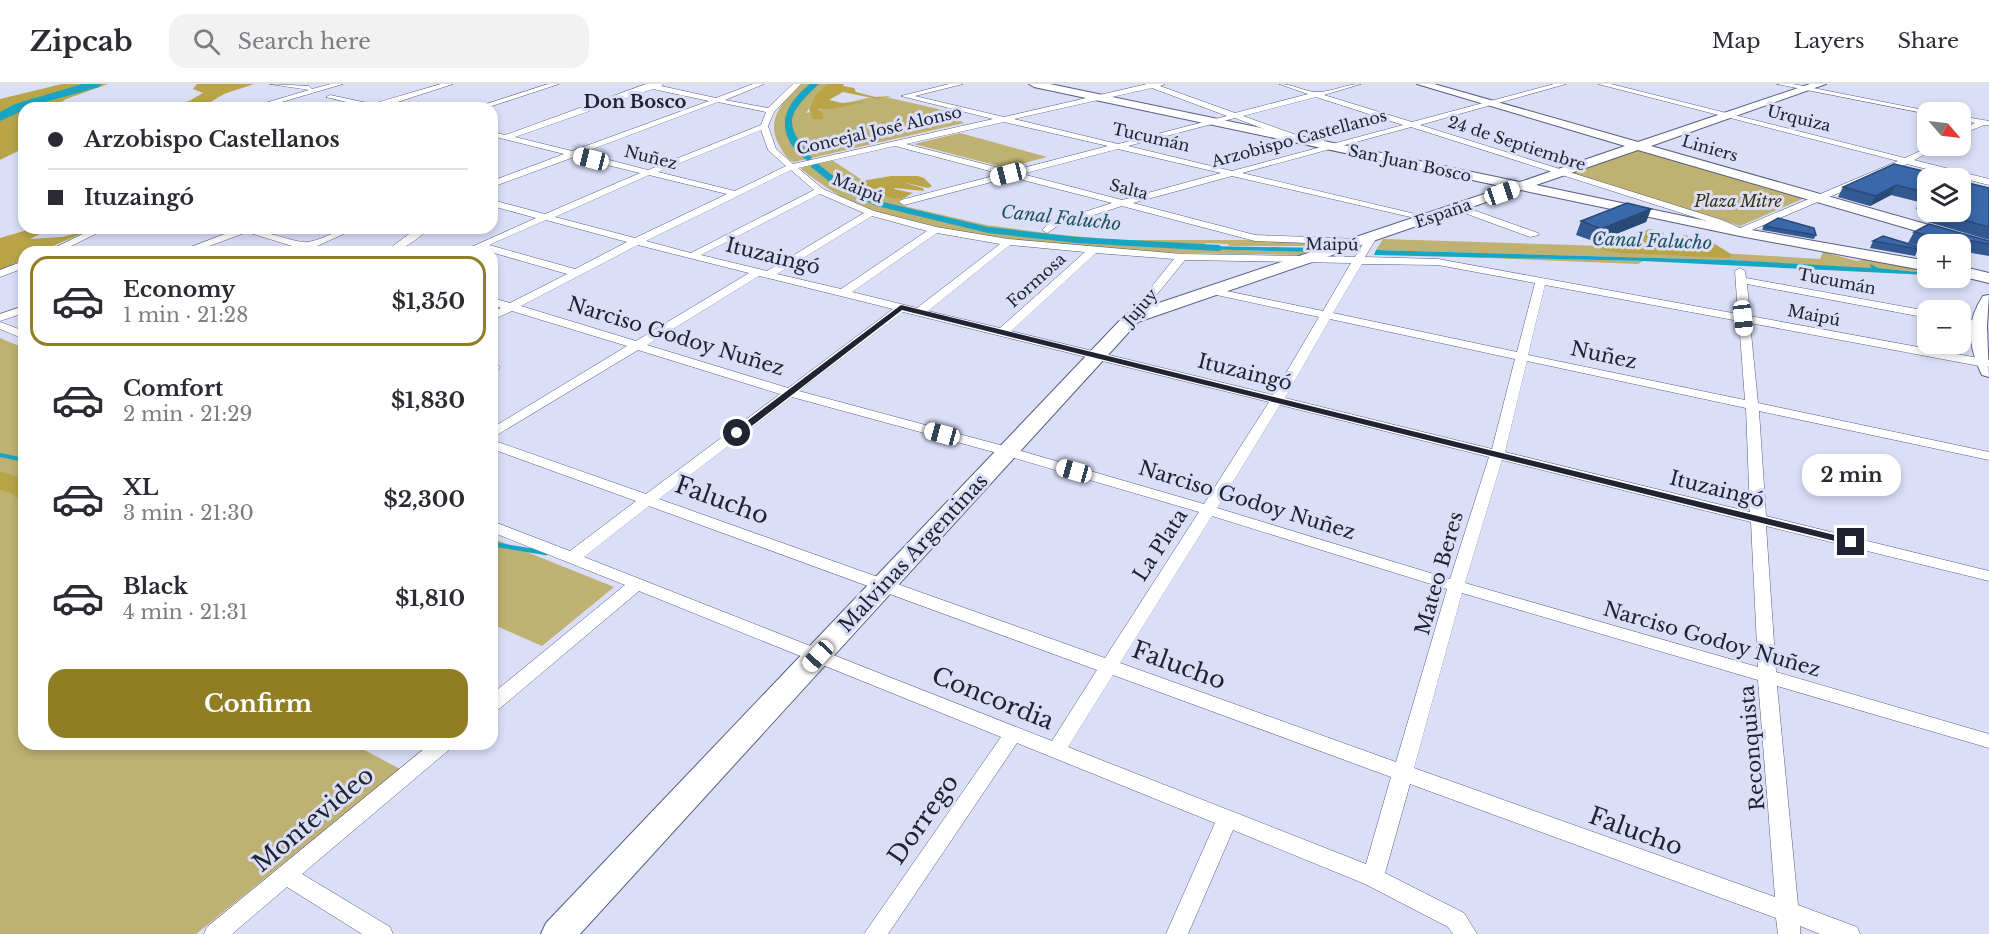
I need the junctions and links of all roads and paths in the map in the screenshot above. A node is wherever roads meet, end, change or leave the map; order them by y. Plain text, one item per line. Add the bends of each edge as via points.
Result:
1 (274, 84) edge
2 (339, 84) edge
3 (449, 84) edge
4 (555, 84) edge
5 (639, 84) edge
6 (760, 84) edge
7 (797, 84) edge
8 (958, 84) edge
9 (1034, 84) edge
10 (1283, 84) edge
11 (1358, 84) edge
12 (1422, 84) edge
13 (1562, 84) edge
14 (1602, 84) edge
15 (1780, 84) edge
16 (1821, 84) edge
17 (656, 85) edge
18 (1153, 85) edge
19 (320, 89) junction
20 (1805, 90) junction
21 (1317, 95) junction
22 (330, 97) dead end
23 (1102, 98) junction
24 (717, 100) junction
25 (273, 102) edge
26 (351, 102) edge
27 (389, 102) edge
28 (497, 102) edge
29 (1488, 104) junction
30 (1917, 110) edge
31 (770, 111) junction
32 (1726, 115) junction
33 (1238, 116) junction
34 (1002, 120) junction
35 (1971, 120) edge
36 (1218, 122) junction
37 (1986, 123) edge
38 (1412, 125) junction
39 (764, 126) junction
40 (1971, 129) edge
41 (498, 135) edge
42 (507, 137) junction
43 (498, 140) edge
44 (1305, 141) junction
45 (894, 143) junction
46 (1637, 146) junction
47 (1120, 147) junction
48 (1332, 147) junction
49 (573, 154) junction
50 (1917, 156) edge
51 (1906, 161) junction
52 (791, 167) junction
53 (1561, 172) junction
54 (647, 173) junction
55 (1232, 173) junction
56 (1008, 174) junction
57 (498, 182) edge
58 (1989, 182) edge
59 (1522, 186) junction
60 (820, 191) junction
61 (733, 194) junction
62 (1818, 198) junction
63 (904, 201) dead end
64 (1122, 203) junction
65 (498, 204) edge
66 (1459, 208) junction
67 (871, 213) junction
68 (545, 216) junction
69 (1425, 219) junction
70 (1047, 230) dead end
71 (935, 231) junction
72 (1740, 232) junction
73 (90, 234) edge
74 (239, 234) edge
75 (266, 234) edge
76 (337, 234) edge
77 (417, 234) edge
78 (1534, 235) dead end
79 (1365, 240) junction
80 (637, 241) junction
81 (1008, 243) junction
82 (64, 246) edge
83 (202, 246) edge
84 (307, 246) joint
85 (399, 246) edge
86 (479, 246) edge
87 (1989, 247) edge
88 (498, 251) edge
89 (1092, 251) junction
90 (692, 256) junction
91 (1182, 257) junction
92 (1302, 260) junction
93 (1359, 261) junction
94 (1917, 264) edge
95 (18, 266) edge
96 (577, 273) junction
97 (0, 274) edge
98 (763, 274) junction
99 (1971, 274) edge
100 (1741, 275) joint
101 (1989, 278) edge
102 (1541, 280) junction
103 (1212, 291) junction
104 (843, 293) junction
105 (1989, 300) edge
106 (498, 303) edge
107 (512, 307) junction
108 (901, 308) junction
109 (919, 312) junction
110 (18, 313) edge
111 (1917, 313) edge
112 (498, 314) edge
113 (1327, 315) junction
114 (1132, 318) junction
115 (1743, 318) junction
116 (1971, 320) edge
117 (18, 321) edge
118 (2, 323) edge
119 (1971, 326) edge
120 (18, 332) edge
121 (1002, 333) junction
122 (636, 346) junction
123 (1096, 356) junction
124 (1523, 357) junction
125 (1987, 365) edge
126 (791, 393) junction
127 (1277, 400) junction
128 (1752, 406) junction
129 (498, 430) edge
130 (498, 446) edge
131 (1006, 451) junction
132 (1497, 455) junction
133 (1989, 456) edge
134 (647, 501) junction
135 (1208, 510) junction
136 (1759, 520) junction
137 (498, 528) edge
138 (573, 557) junction
139 (1989, 576) edge
140 (636, 585) junction
141 (884, 585) junction
142 (1456, 586) junction
143 (818, 656) junction
144 (1107, 666) junction
145 (1767, 677) junction
146 (498, 699) edge
147 (1014, 733) junction
148 (1989, 741) edge
149 (437, 750) edge
150 (1056, 750) junction
151 (1404, 774) junction
152 (1228, 818) junction
153 (285, 875) junction
154 (1372, 877) junction
155 (1788, 913) junction
156 (215, 934) edge
157 (382, 934) edge
158 (558, 934) edge
159 (875, 934) edge
160 (1177, 934) edge
161 (1466, 934) edge
162 (1789, 934) edge
163 (1849, 934) edge

1 - 19 street
2 - 19 street
3 - 27 street
4 - 28 street
5 - 17 street
6 - 24 street
7 - 31 street
8 - 34 street, Tucumán via 905,96
9 - 23 street, San Juan Bosco
10 - 21 street, 24 de Septiembre
11 - 21 street
12 - 29 street, Liniers
13 - 29 street, Arzobispo Castellanos
14 - 32 street, Urquiza
15 - 20 street
16 - 20 street, España
17 - 24 street
17 - 42 street
18 - 23 street, Concejal José Alonso
18 - 33 street
19 - 25 street
20 - 30 street
20 - 32 street, España
21 - 33 street
21 - 38 street, 24 de Septiembre
22 - 26 street
23 - 34 street, Concejal José Alonso
23 - 36 street, San Juan Bosco
24 - 31 street
24 - 49 street
29 - 38 street, Arzobispo Castellanos
29 - 46 street, Liniers
31 - 39 street
32 - 46 street, España
32 - 51 street, Urquiza
33 - 36 street
33 - 44 street
34 - 45 street, Concejal José Alonso
34 - 47 street, Tucumán
35 - 37 street
36 - 44 street, San Juan Bosco
36 - 47 street
37 - 40 street
38 - 48 street, Arzobispo Castellanos
38 - 53 street, 24 de Septiembre
39 - 52 street, Maipú via 772,150
39 - 54 street
41 - 42 street, Nuñez
42 - 43 street
42 - 49 street, Nuñez
44 - 48 street, San Juan Bosco
45 - 52 street, Concejal José Alonso
45 - 56 street, Salta
46 - 53 street, España
46 - 62 street, Liniers
47 - 55 street, Tucumán
47 - 56 street
48 - 55 street, Arzobispo Castellanos
48 - 59 street, San Juan Bosco
49 - 54 street, Nuñez
49 - 57 street
50 - 51 street
51 - 58 street, Urquiza
51 - 62 street
52 - 60 street, Maipú
52 - 61 street, Concejal José Alonso
53 - 59 street, España
53 - 72 street, 24 de Septiembre
54 - 61 street, Nuñez
54 - 68 street
55 - 64 street, Arzobispo Castellanos
55 - 69 street, Tucumán
56 - 63 street
56 - 64 street, Salta
59 - 66 street, España
59 - 72 street, San Juan Bosco
60 - 67 street, Maipú
60 - 90 street
61 - 80 street, Concejal José Alonso
62 - 72 street
62 - 87 street, Liniers
64 - 70 street, Arzobispo Castellanos
64 - 79 street, Salta via 1255,238
65 - 68 street, Ituzaingó
66 - 69 street, España
66 - 78 street
67 - 71 street, Maipú
67 - 98 street
68 - 80 street, Ituzaingó
68 - 86 street
69 - 79 street, España
71 - 81 street, Maipú
71 - 104 street
72 - 94 street, San Juan Bosco
73 - 82 street
74 - 83 street
75 - 84 street
76 - 84 street
77 - 85 street
79 - 92 street, España
79 - 93 street, La Plata
80 - 90 street, Ituzaingó
80 - 96 street, Concejal José Alonso
81 - 89 street, Maipú
81 - 109 street
88 - 96 street
89 - 91 street, Maipú
89 - 121 street, Formosa
90 - 98 street, Ituzaingó
91 - 92 street, Maipú
91 - 114 street, Jujuy
92 - 93 street, Maipú
92 - 103 street, España
93 - 102 street, Maipú via 1438,262
93 - 113 street, La Plata
95 - 97 street
96 - 107 street, Concejal José Alonso
98 - 104 street, Ituzaingó
98 - 122 street
99 - 101 street
100 - 111 street, Tucumán
100 - 115 street, Reconquista
102 - 115 street, Maipú
102 - 124 street, Mateo Beres
103 - 113 street, Nuñez
103 - 114 street, España
104 - 108 street, Ituzaingó
105 - 116 street
106 - 107 street, Narciso Godoy Nuñez
107 - 112 street, Concejal José Alonso
107 - 122 street, Narciso Godoy Nuñez
108 - 109 street, Ituzaingó
108 - 126 street
109 - 121 street, Ituzaingó
110 - 118 street
113 - 124 street, Nuñez
113 - 127 street, La Plata
114 - 123 street, Jujuy
115 - 125 street, Maipú
115 - 128 street, Reconquista
117 - 118 street
118 - 120 street
119 - 125 street
121 - 123 street, Ituzaingó
122 - 126 street, Narciso Godoy Nuñez
122 - 129 street
123 - 127 street, Ituzaingó
123 - 131 street, Malvinas Argentinas
124 - 128 street, Nuñez
124 - 132 street, Mateo Beres
126 - 131 street, Narciso Godoy Nuñez
126 - 134 street
127 - 132 street, Ituzaingó
127 - 135 street, La Plata
128 - 133 street, Nuñez
128 - 136 street, Reconquista
130 - 134 street, Falucho
131 - 135 street, Narciso Godoy Nuñez
131 - 141 street, Malvinas Argentinas
132 - 136 street, Ituzaingó
132 - 142 street, Mateo Beres
134 - 138 street
134 - 141 street, Falucho
135 - 142 street, Narciso Godoy Nuñez
135 - 144 street, La Plata
136 - 139 street, Ituzaingó
136 - 145 street, Reconquista
137 - 138 street, Concordia
138 - 140 street, Concordia
140 - 143 street, Concordia
140 - 146 street
141 - 143 street, Malvinas Argentinas
141 - 144 street, Falucho
142 - 145 street, Narciso Godoy Nuñez
142 - 151 street, Mateo Beres
143 - 147 street, Concordia
143 - 158 street, Malvinas Argentinas
144 - 150 street, La Plata
144 - 151 street, Falucho
145 - 148 street, Narciso Godoy Nuñez
145 - 155 street, Reconquista
147 - 150 street, Concordia
147 - 159 street, Dorrego
149 - 153 street, Montevideo
150 - 152 street, Concordia
151 - 154 street, Mateo Beres
151 - 155 street, Falucho
152 - 154 street, Concordia
152 - 160 street
153 - 156 street, Montevideo
153 - 157 street
154 - 161 street, Concordia via 1456,920
155 - 162 street, Reconquista
155 - 163 street, Falucho

